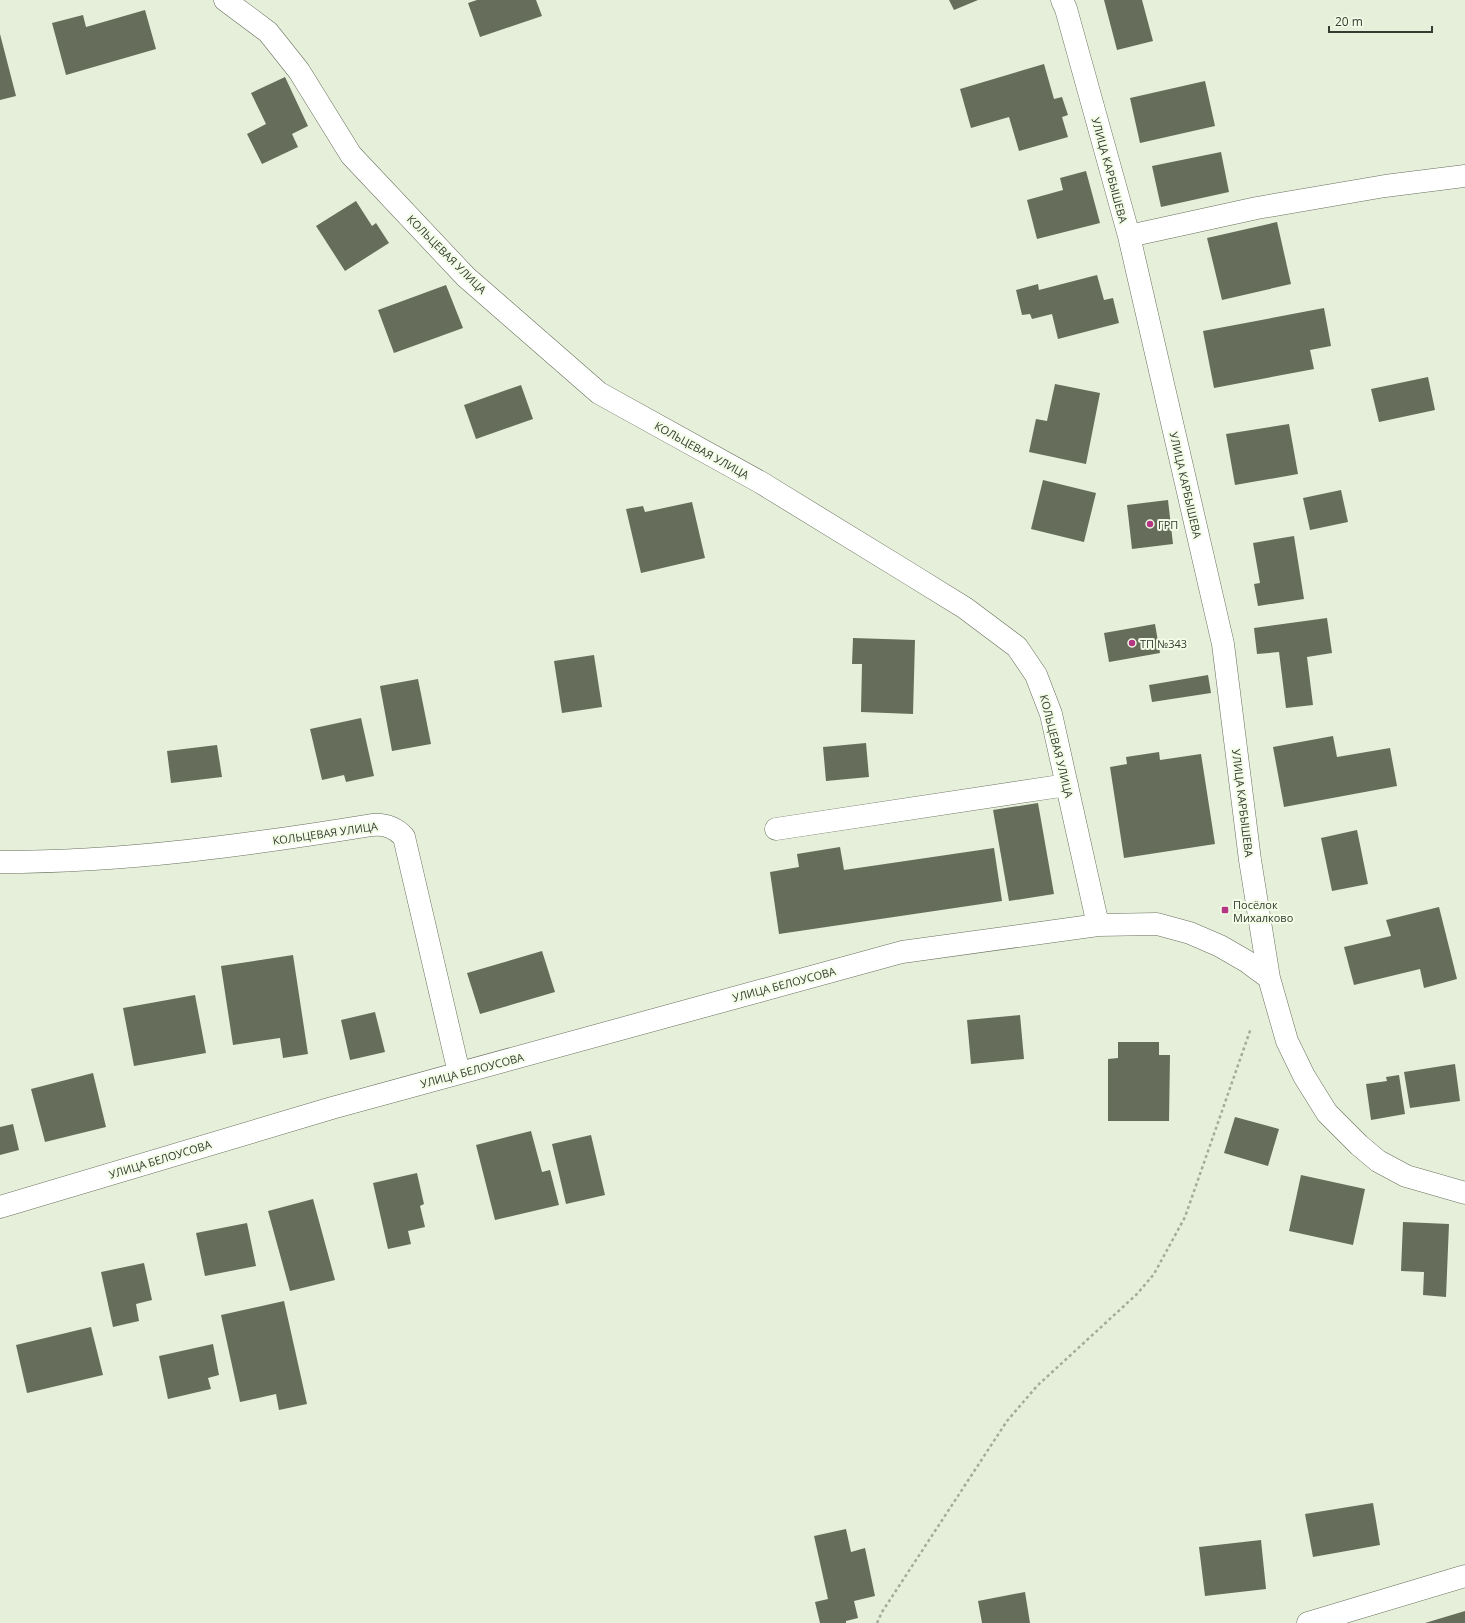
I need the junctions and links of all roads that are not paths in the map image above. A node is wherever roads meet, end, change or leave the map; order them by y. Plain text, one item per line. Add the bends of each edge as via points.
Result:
1 (225, 0) edge
2 (1062, 0) edge
3 (1465, 176) edge
4 (1129, 236) junction
5 (1067, 785) junction
6 (776, 829) dead end
7 (0, 862) edge
8 (1098, 925) junction
9 (1269, 978) junction
10 (459, 1073) junction
11 (1465, 1193) edge
12 (0, 1207) edge
13 (1465, 1576) edge
14 (1308, 1623) edge

1 - 5 street, КОЛЬЦЕВАЯ УЛИЦА via 268,32 299,71 351,155 466,277 599,393 760,482 965,608 1017,647 1036,675 1047,700
2 - 4 street, УЛИЦА КАРБЫШЕВА
3 - 4 street via 1385,186 1257,208
4 - 9 street, УЛИЦА КАРБЫШЕВА via 1223,644 1250,860
5 - 6 street
5 - 8 street, КОЛЬЦЕВАЯ УЛИЦА
7 - 10 street, КОЛЬЦЕВАЯ УЛИЦА via 133,856 265,842 381,824 398,830 404,837
8 - 9 street, УЛИЦА БЕЛОУСОВА via 1157,924 1190,933 1220,946
8 - 10 street, УЛИЦА БЕЛОУСОВА via 902,952
9 - 11 street via 1286,1041 1327,1113 1359,1145 1391,1169 1406,1176
10 - 12 street, УЛИЦА БЕЛОУСОВА
13 - 14 street

